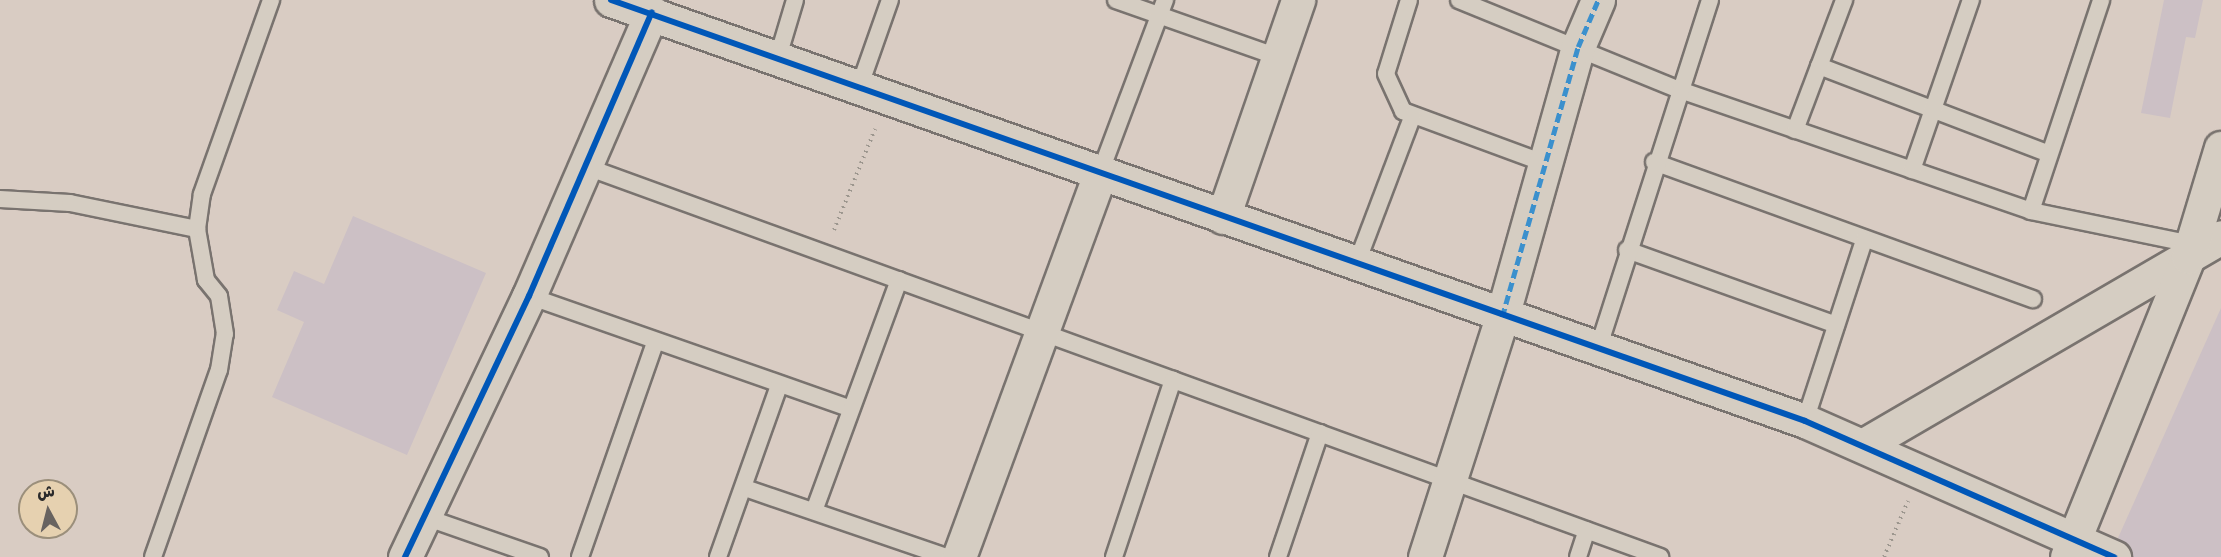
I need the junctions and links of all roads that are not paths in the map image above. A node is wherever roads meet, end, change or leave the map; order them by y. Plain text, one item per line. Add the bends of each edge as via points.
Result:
1 (271, 0) edge
2 (611, 0) edge
3 (795, 0) edge
4 (890, 0) edge
5 (1116, 0) edge
6 (1298, 0) edge
7 (1409, 0) edge
8 (1459, 0) edge
9 (1598, 0) edge
10 (1710, 0) edge
11 (1844, 0) edge
12 (1971, 0) edge
13 (2101, 0) edge
14 (1162, 8) edge
15 (652, 12) junction
16 (1578, 47) junction
17 (778, 57) junction
18 (1278, 57) junction
19 (1819, 66) junction
20 (874, 90) junction
21 (1680, 90) junction
22 (1933, 110) junction
23 (1413, 115) junction
24 (1795, 129) junction
25 (2221, 148) edge
26 (2049, 154) junction
27 (1654, 162) junction
28 (1546, 164) junction
29 (587, 166) junction
30 (1912, 170) junction
31 (1100, 173) junction
32 (0, 200) edge
33 (2031, 211) junction
34 (1223, 217) junction
35 (197, 229) junction
36 (1864, 240) junction
37 (2200, 246) edge
38 (1627, 250) junction
39 (1356, 265) junction
40 (899, 280) junction
41 (529, 296) junction
42 (2033, 299) dead end
43 (1502, 317) junction
44 (1836, 325) junction
45 (1040, 331) junction
46 (655, 343) junction
47 (1597, 352) junction
48 (1173, 380) junction
49 (779, 386) junction
50 (851, 409) junction
51 (1805, 421) junction
52 (1320, 433) junction
53 (1864, 445) junction
54 (1451, 481) junction
55 (745, 488) junction
56 (814, 511) junction
57 (422, 516) junction
58 (1587, 530) junction
59 (2071, 547) edge
60 (153, 557) edge
61 (405, 557) edge
62 (540, 557) edge
63 (580, 557) edge
64 (718, 557) edge
65 (946, 557) edge
66 (959, 557) edge
67 (1114, 557) edge
68 (1278, 557) edge
69 (1425, 557) edge
70 (1578, 557) edge
71 (1660, 557) edge
72 (2114, 557) edge

1 - 35 lane via 202,194
2 - 15 street
3 - 17 lane
4 - 20 lane
5 - 14 lane
6 - 18 street
7 - 23 lane via 1386,74 1395,101
8 - 16 lane
9 - 16 street
10 - 21 lane
11 - 19 lane
12 - 22 lane
13 - 26 lane
14 - 18 lane
14 - 31 lane
15 - 17 street
15 - 29 street
16 - 21 lane
16 - 28 street
17 - 20 street
18 - 34 street
19 - 22 lane
19 - 24 lane
20 - 31 street
21 - 24 lane
21 - 27 lane
22 - 26 lane
22 - 30 lane
23 - 28 lane
23 - 39 lane
24 - 30 lane
25 - 37 street
26 - 33 lane
27 - 36 lane
27 - 38 lane
28 - 43 street
29 - 40 lane
29 - 41 street
30 - 33 lane
31 - 34 street
31 - 45 street
32 - 35 lane via 70,203
33 - 37 lane
34 - 39 street
35 - 60 lane via 206,280 219,296 225,334 219,370
36 - 42 lane
36 - 44 lane
37 - 53 street
37 - 59 street
38 - 44 lane
38 - 47 lane
39 - 43 street
40 - 45 lane
40 - 50 lane
41 - 46 lane
41 - 57 street
43 - 47 street
43 - 54 street
44 - 51 lane
45 - 48 lane
45 - 66 street
46 - 49 lane
46 - 63 lane
47 - 51 street
48 - 52 lane
48 - 67 lane
49 - 50 lane
49 - 55 lane
50 - 56 lane
51 - 53 street
52 - 54 lane
52 - 68 lane
53 - 59 street via 1929,471
54 - 58 lane
54 - 69 street
55 - 56 lane
55 - 64 lane
56 - 65 lane
57 - 61 street
57 - 62 lane
58 - 70 lane
58 - 71 lane
59 - 72 street

